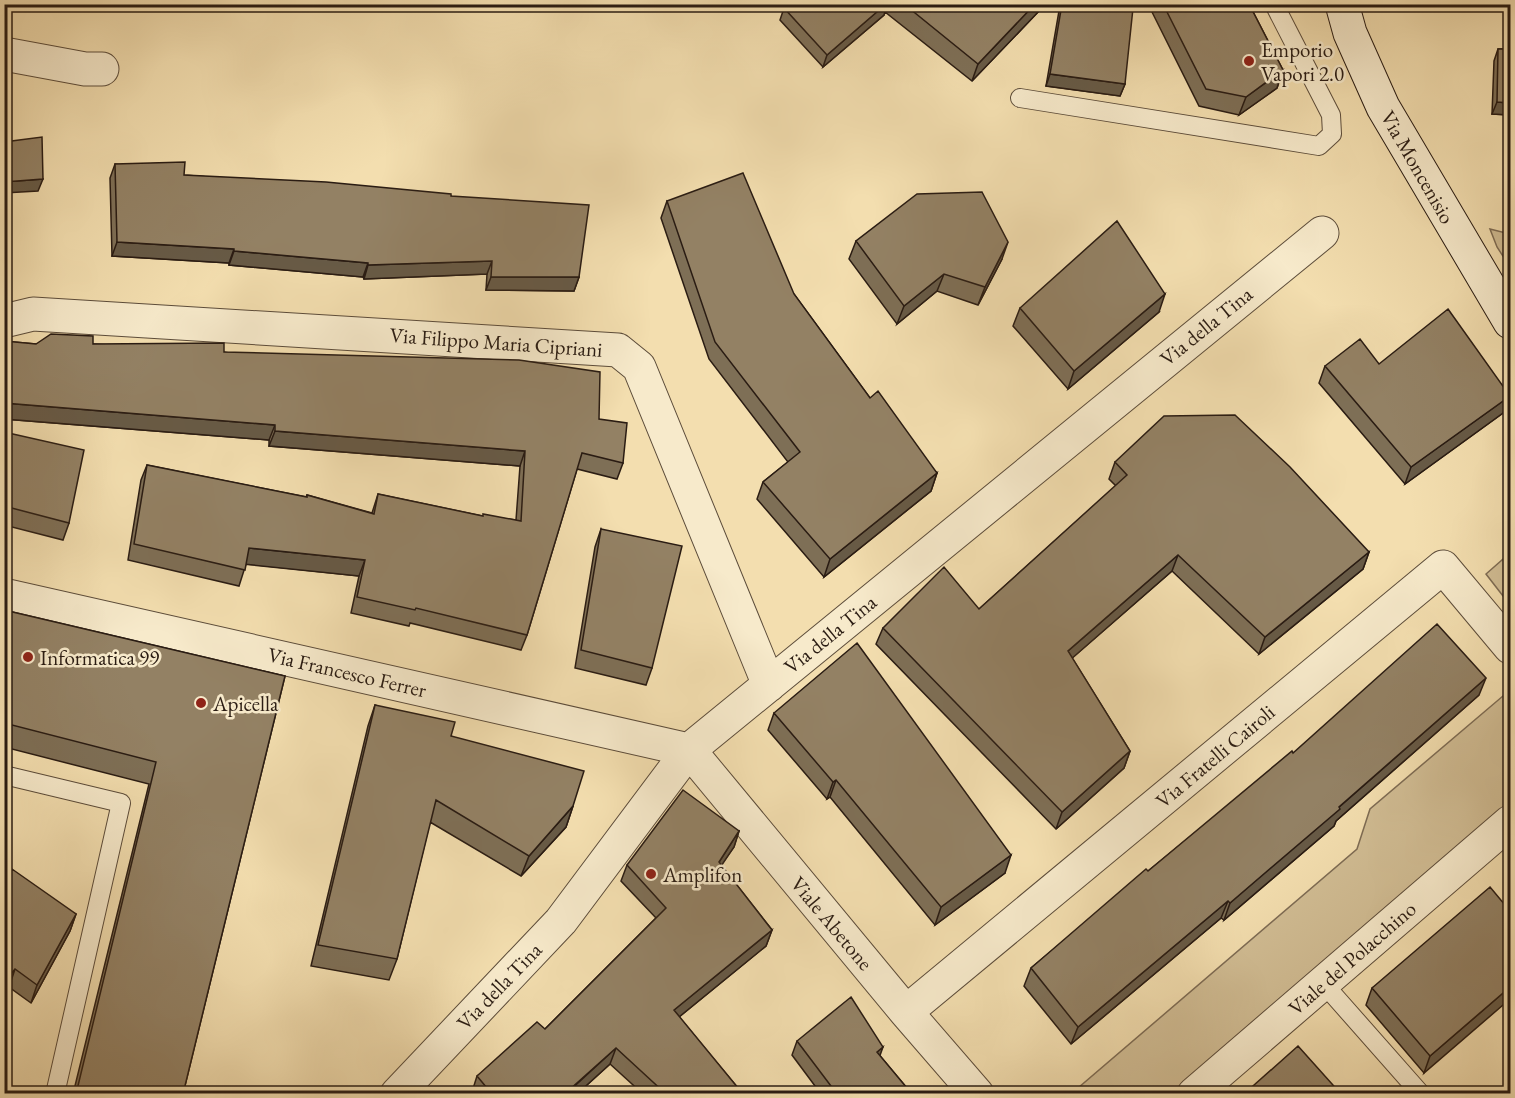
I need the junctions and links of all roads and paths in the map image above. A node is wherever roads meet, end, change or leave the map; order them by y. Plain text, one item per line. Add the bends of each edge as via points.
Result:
1 (1274, 4) edge
2 (1342, 4) edge
3 (4, 54) edge
4 (102, 69) dead end
5 (1020, 98) dead end
6 (1322, 233) dead end
7 (4, 321) edge
8 (1510, 322) edge
9 (4, 595) edge
10 (1510, 647) edge
11 (769, 685) junction
12 (689, 750) junction
13 (4, 775) edge
14 (1510, 822) edge
15 (1323, 983) junction
16 (906, 1012) junction
17 (55, 1094) edge
18 (397, 1094) edge
19 (977, 1094) edge
20 (1194, 1094) edge
21 (1421, 1094) edge

1 - 5 lane via 1331,115 1332,134 1319,146
2 - 8 street, Via Moncenisio via 1353,42 1383,107
3 - 4 street
6 - 11 street, Via della Tina
7 - 11 street, Via Filippo Maria Cipriani via 33,314 618,350 639,367
9 - 12 street, Via Francesco Ferrer
10 - 16 street, Via Fratelli Cairoli via 1443,567
11 - 12 street, Via della Tina
12 - 16 street, Viale Abetone
12 - 18 street, Via della Tina via 561,921
13 - 17 lane via 121,803
14 - 15 street, Viale del Polacchino
15 - 20 street, Viale del Polacchino
15 - 21 lane
16 - 19 street, Viale Abetone

